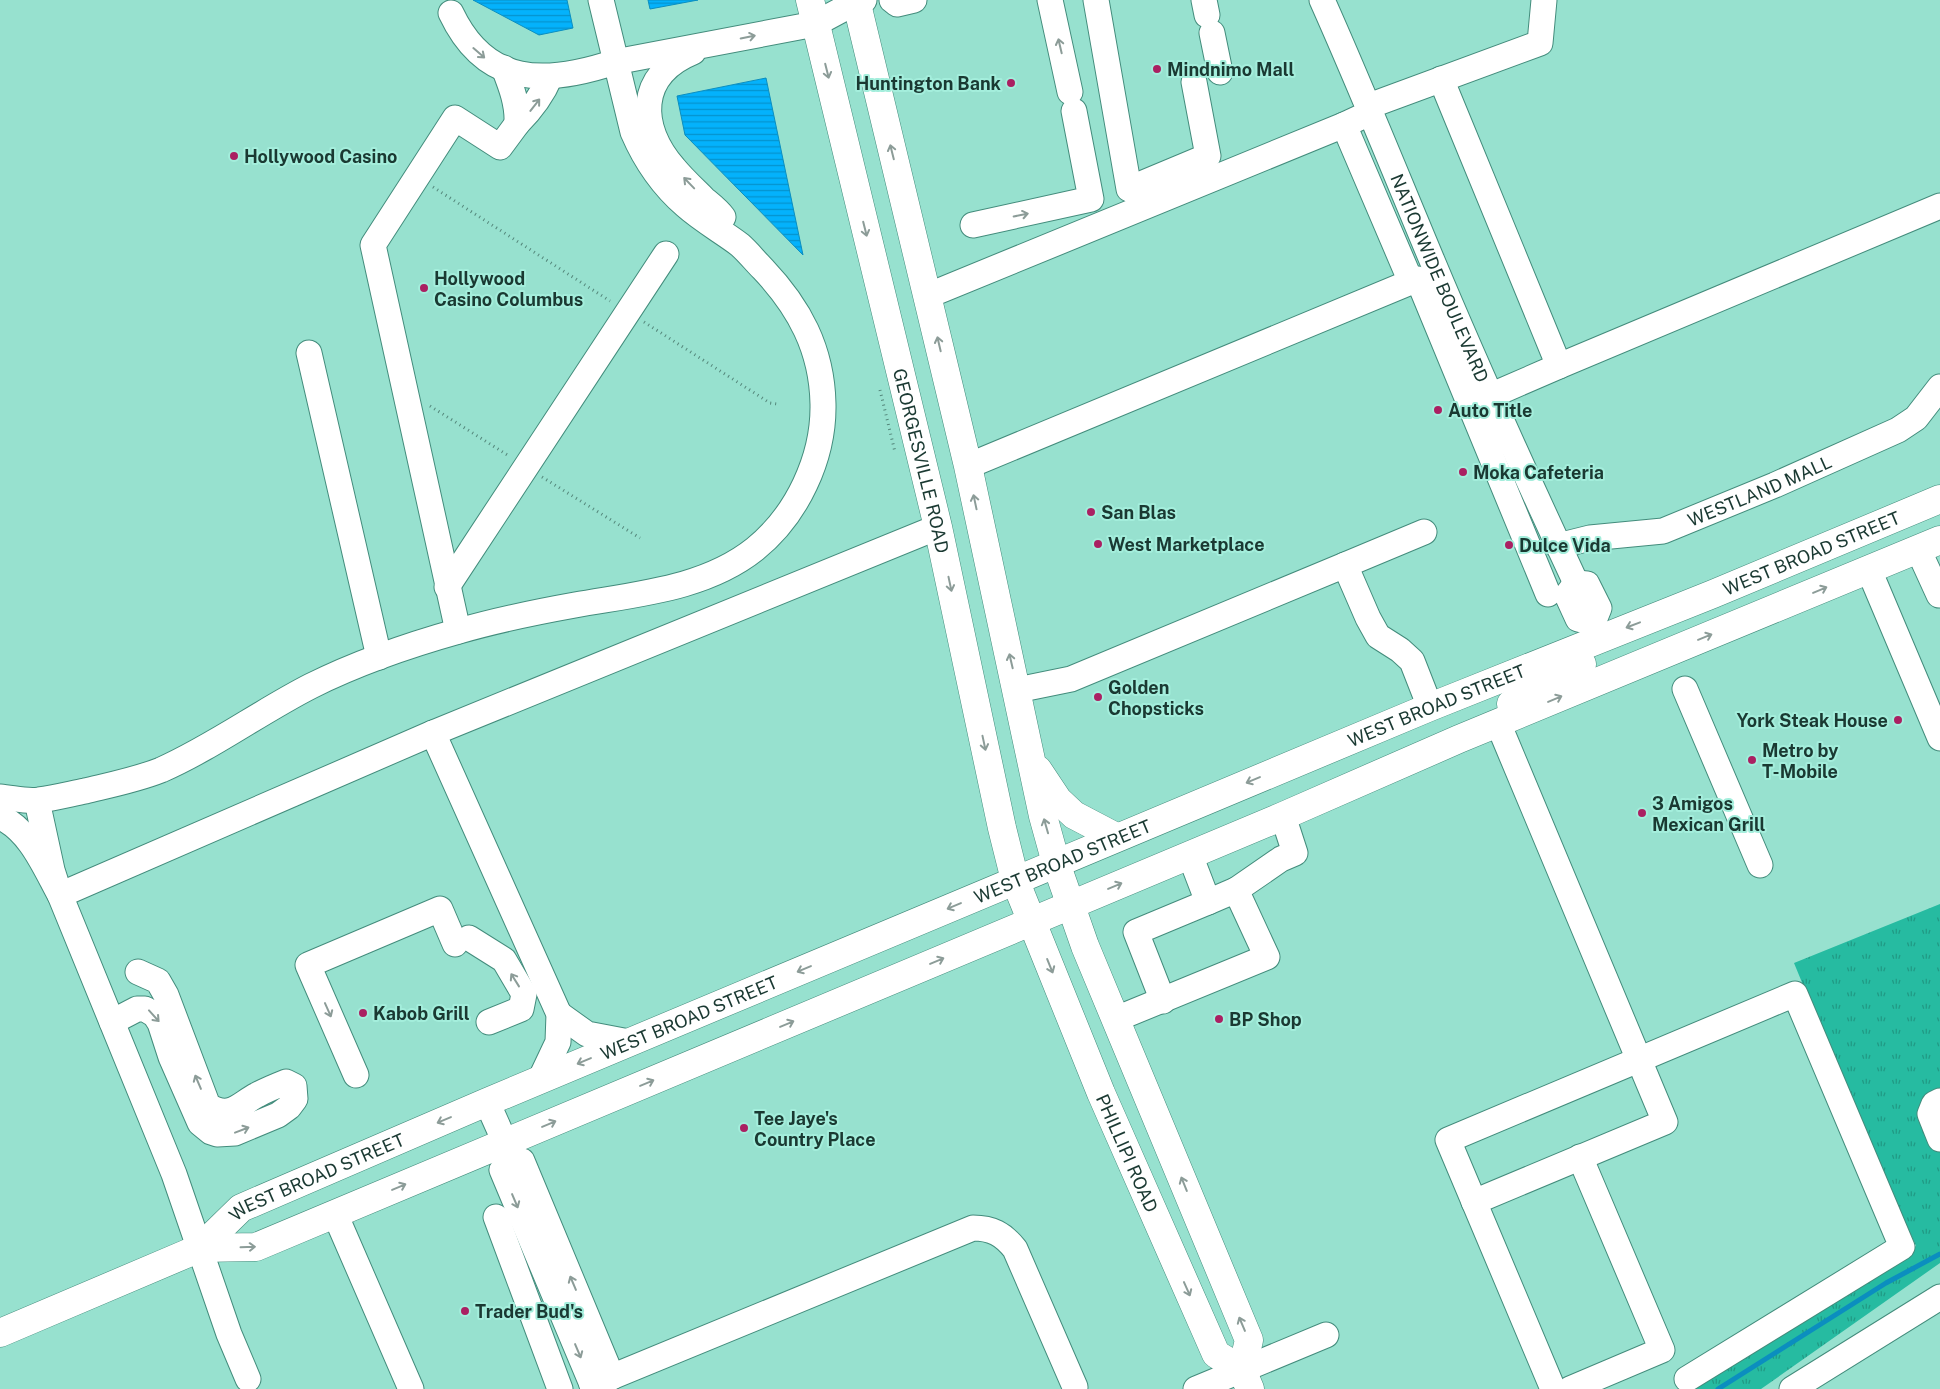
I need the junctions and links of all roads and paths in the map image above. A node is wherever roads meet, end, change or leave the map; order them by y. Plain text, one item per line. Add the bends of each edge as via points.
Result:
1 (601, 0) edge
2 (892, 0) edge
3 (914, 0) edge
4 (1050, 0) edge
5 (1096, 0) edge
6 (1322, 0) edge
7 (1544, 0) edge
8 (859, 1) edge
9 (813, 12) edge
10 (451, 13) dead end
11 (1208, 16) edge
12 (714, 43) junction
13 (615, 62) junction
14 (504, 68) junction
15 (1220, 72) dead end
16 (550, 78) junction
17 (1441, 79) junction
18 (1194, 82) dead end
19 (1370, 109) junction
20 (517, 124) junction
21 (1344, 125) junction
22 (427, 183) dead end
23 (1940, 206) edge
24 (973, 225) dead end
25 (742, 247) junction
26 (666, 254) dead end
27 (1411, 282) junction
28 (928, 296) junction
29 (613, 303) dead end
30 (643, 321) dead end
31 (309, 353) dead end
32 (1559, 366) junction
33 (1940, 387) edge
34 (1490, 396) junction
35 (424, 402) dead end
36 (777, 404) dead end
37 (515, 460) dead end
38 (968, 466) junction
39 (537, 474) dead end
40 (1940, 499) edge
41 (938, 527) junction
42 (1424, 532) dead end
43 (640, 538) dead end
44 (1929, 545) edge
45 (1558, 546) junction
46 (1345, 565) junction
47 (1869, 570) junction
48 (1768, 571) junction
49 (448, 587) junction
50 (1548, 594) dead end
51 (1940, 594) edge
52 (458, 631) junction
53 (1596, 631) junction
54 (379, 657) junction
55 (1616, 673) junction
56 (1685, 689) dead end
57 (1017, 690) junction
58 (1430, 706) junction
59 (1498, 723) junction
60 (433, 733) junction
61 (1940, 738) edge
62 (1031, 760) junction
63 (0, 797) edge
64 (1321, 799) junction
65 (37, 801) junction
66 (1283, 816) junction
67 (0, 817) edge
68 (1116, 837) junction
69 (1190, 854) junction
70 (1056, 863) junction
71 (1760, 865) dead end
72 (1015, 880) junction
73 (1236, 890) junction
74 (60, 895) junction
75 (1208, 902) junction
76 (1071, 906) junction
77 (1031, 921) junction
78 (138, 972) dead end
79 (1163, 1001) junction
80 (560, 1014) junction
81 (1116, 1019) junction
82 (112, 1022) junction
83 (489, 1022) dead end
84 (628, 1042) junction
85 (1638, 1060) junction
86 (356, 1075) dead end
87 (540, 1080) junction
88 (1940, 1101) edge
89 (487, 1102) junction
90 (1940, 1139) edge
91 (508, 1150) junction
92 (1580, 1157) junction
93 (1474, 1202) junction
94 (335, 1214) junction
95 (496, 1217) dead end
96 (200, 1248) junction
97 (1940, 1297) edge
98 (0, 1333) edge
99 (1326, 1335) dead end
100 (248, 1379) dead end
101 (1246, 1380) edge
102 (1687, 1380) dead end
103 (599, 1384) edge
104 (1075, 1387) dead end
105 (410, 1389) edge
106 (560, 1389) edge
107 (1196, 1389) edge
108 (1553, 1389) edge
109 (1570, 1389) edge
110 (1792, 1389) edge

1 - 13 street
2 - 3 street via 897,4
24 -> 4 street via 1091,199
5 - 18 street via 1129,189 1208,156
6 - 19 street, NATIONWIDE BOULEVARD
7 - 17 street via 1540,43
8 - 9 street
28 -> 8 main road via 869,58
12 -> 9 street
9 -> 41 main road, GEORGESVILLE ROAD
10 -> 14 street via 470,45 491,63
11 - 15 street
12 - 13 street
25 -> 12 street via 721,214 673,167 652,132 648,114 648,99 656,81 670,65
13 - 16 street via 586,72
13 - 25 street via 641,152 661,181 686,206
14 - 16 street via 518,74
14 - 20 street via 514,95
20 -> 16 street via 534,108
17 - 19 street
17 - 32 street
19 - 21 street
19 - 34 street, NATIONWIDE BOULEVARD
20 - 49 street via 500,147 455,118 373,244
21 - 27 street
21 - 28 street
22 - 29 path
23 - 32 street
25 - 52 street via 784,291 804,323 818,362 823,404 819,441 806,482 785,518 755,549 722,571 653,591 554,608
26 - 49 street
27 - 38 street
27 - 50 street via 1418,279
38 -> 28 main road
30 - 36 path via 770,403
31 - 54 street
32 - 34 street
33 - 45 street, WESTLAND MALL via 1916,418 1898,430 1735,502 1663,531 1583,539
34 - 45 street, NATIONWIDE BOULEVARD
35 - 37 path
57 -> 38 main road
39 - 43 path
40 - 48 main road, WEST BROAD STREET
41 - 60 street
41 -> 72 main road, GEORGESVILLE ROAD
42 - 46 street
44 - 47 main road, WEST BROAD STREET
44 - 51 street
45 - 53 street, NATIONWIDE BOULEVARD via 1576,583 1567,595 1578,619
46 - 57 street via 1071,680
46 - 58 street via 1378,636 1412,662
55 -> 47 main road, WEST BROAD STREET
47 - 61 street
48 -> 53 main road, WEST BROAD STREET
48 - 55 main road via 1733,600 1673,634 1621,656 1614,666
49 - 52 street
52 - 54 street
53 - 58 main road, WEST BROAD STREET
53 - 64 main road via 1586,662 1550,678 1511,704 1358,768
54 - 65 street via 310,687 160,770 127,782
59 -> 55 main road, WEST BROAD STREET
56 - 71 street
57 - 62 main road
58 -> 68 main road, WEST BROAD STREET
59 - 64 main road, WEST BROAD STREET
59 - 85 street
60 - 74 street
60 - 80 street
62 - 68 main road via 1058,800 1074,816
70 -> 62 main road
63 - 65 street
64 - 66 main road, WEST BROAD STREET
65 - 74 street
66 - 69 main road, WEST BROAD STREET
66 - 73 street via 1295,853
67 - 74 street via 9,820 32,845
68 - 70 main road, WEST BROAD STREET
69 - 75 street
76 -> 69 main road, WEST BROAD STREET
70 - 72 main road, WEST BROAD STREET
70 - 76 main road
72 - 77 main road, GEORGESVILLE ROAD
72 -> 84 main road, WEST BROAD STREET
73 - 75 street
73 - 79 street via 1267,957
74 - 82 street
75 - 79 street via 1136,932
76 - 77 main road, WEST BROAD STREET
76 - 81 main road
91 -> 77 main road, WEST BROAD STREET
77 -> 101 main road, PHILLIPI ROAD via 1111,1117 1216,1354
82 -> 78 street via 137,1010 145,1009 155,1015 200,1123 211,1132 235,1133 278,1115 295,1100 294,1086 286,1082 259,1093 233,1110 218,1111 208,1106 166,995 158,981
79 - 81 street
80 - 84 street via 588,1034
80 - 87 street via 558,1042
101 -> 81 main road via 1249,1340
82 - 96 street via 174,1174
83 -> 86 street via 521,1009 524,994 504,960 462,941 440,909 308,965
84 -> 87 main road, WEST BROAD STREET
85 - 92 street via 1665,1122
85 - 93 street via 1448,1140
85 - 102 street via 1795,994 1902,1247
87 - 89 main road, WEST BROAD STREET
88 - 90 street via 1934,1104 1930,1114
89 - 91 street
89 -> 96 main road, WEST BROAD STREET via 241,1208
94 -> 91 main road, WEST BROAD STREET
91 - 103 street via 502,1170
92 - 93 street
92 - 109 street via 1662,1350
93 - 108 street
96 -> 94 main road, WEST BROAD STREET via 256,1248
94 - 105 street
95 - 106 street
96 - 98 main road, WEST BROAD STREET
96 - 100 street
97 - 110 street
99 - 101 street
101 - 107 street
103 - 104 street via 973,1228 986,1228 1007,1239 1015,1249

